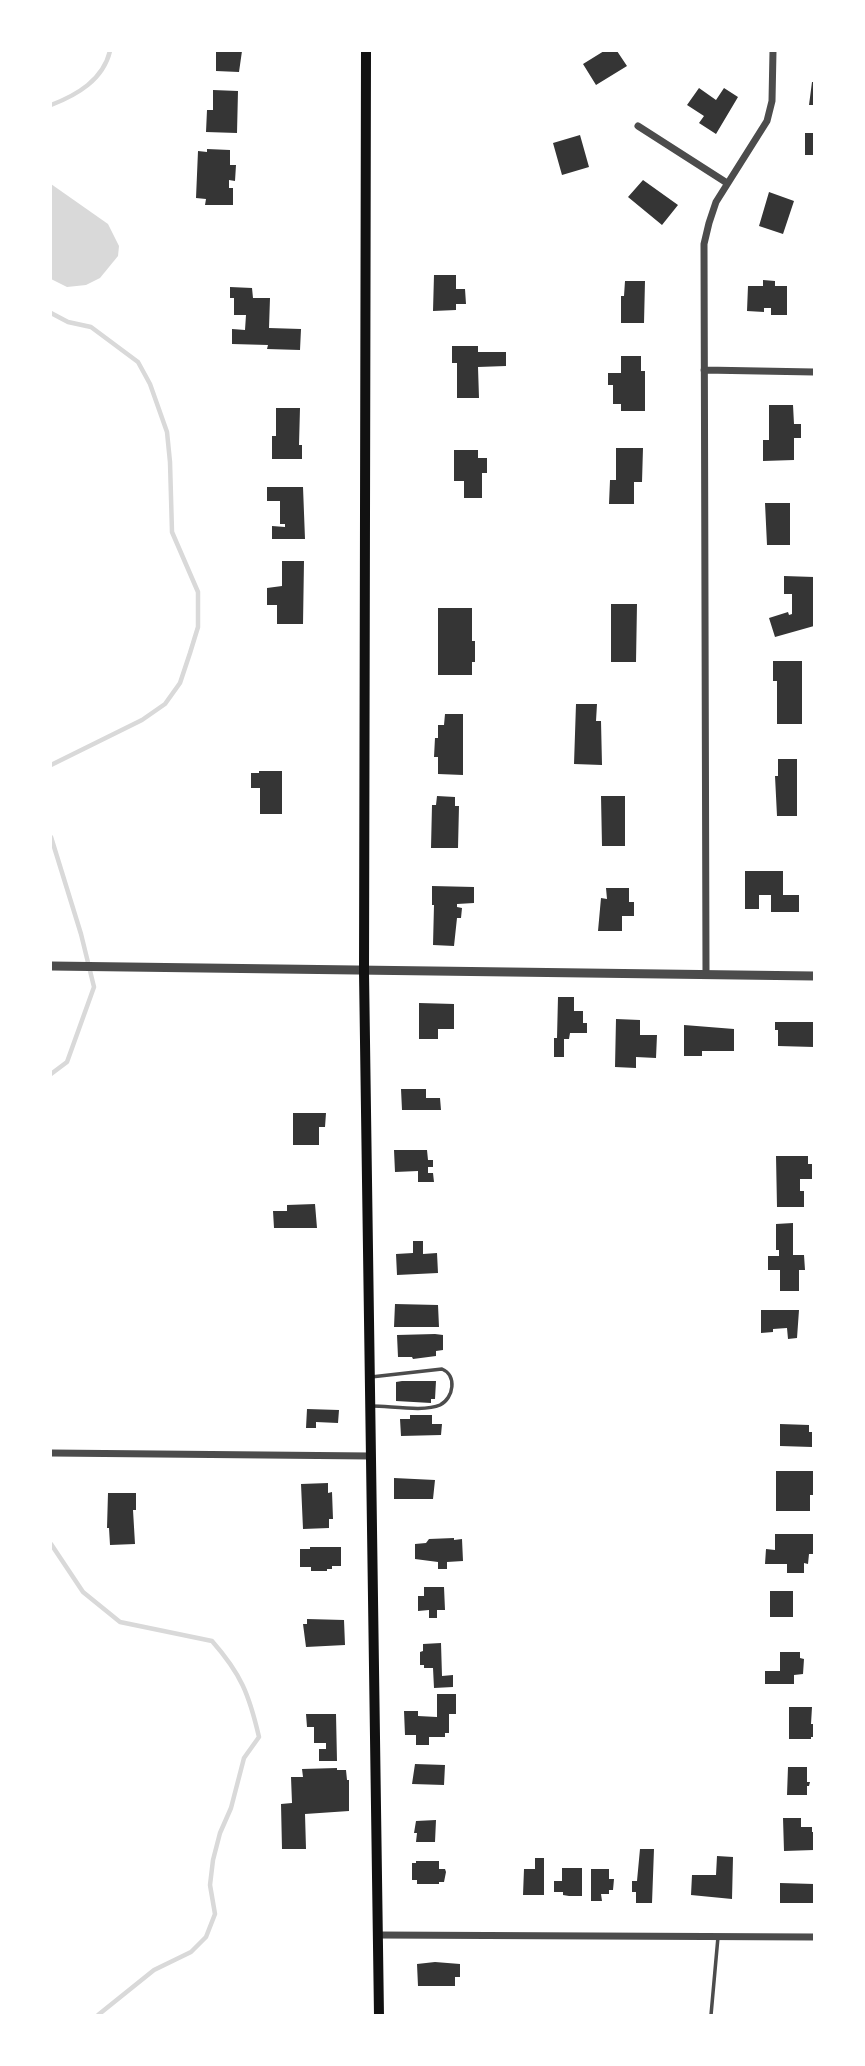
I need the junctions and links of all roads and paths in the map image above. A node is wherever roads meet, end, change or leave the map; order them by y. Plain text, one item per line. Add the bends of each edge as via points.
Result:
1 (366, 51) edge
2 (773, 51) edge
3 (638, 126) dead end
4 (727, 183) junction
5 (704, 370) junction
6 (814, 372) edge
7 (51, 966) edge
8 (364, 972) junction
9 (706, 975) junction
10 (814, 976) edge
11 (370, 1377) junction
12 (370, 1406) junction
13 (51, 1453) edge
14 (371, 1456) junction
15 (378, 1935) junction
16 (718, 1937) junction
17 (814, 1937) edge
18 (379, 2015) edge
19 (712, 2015) edge

1 - 8 main road
2 - 4 street via 769,113
3 - 4 street
4 - 5 street via 713,209 704,244
5 - 6 street
5 - 9 street
7 - 8 street
8 - 9 street
8 - 11 main road
9 - 10 street
11 - 12 main road
11 - 12 lane via 442,1369 451,1374 453,1384 445,1402 435,1406
12 - 14 main road
13 - 14 street
14 - 15 main road
15 - 16 street
15 - 18 main road
16 - 17 street
16 - 19 lane

